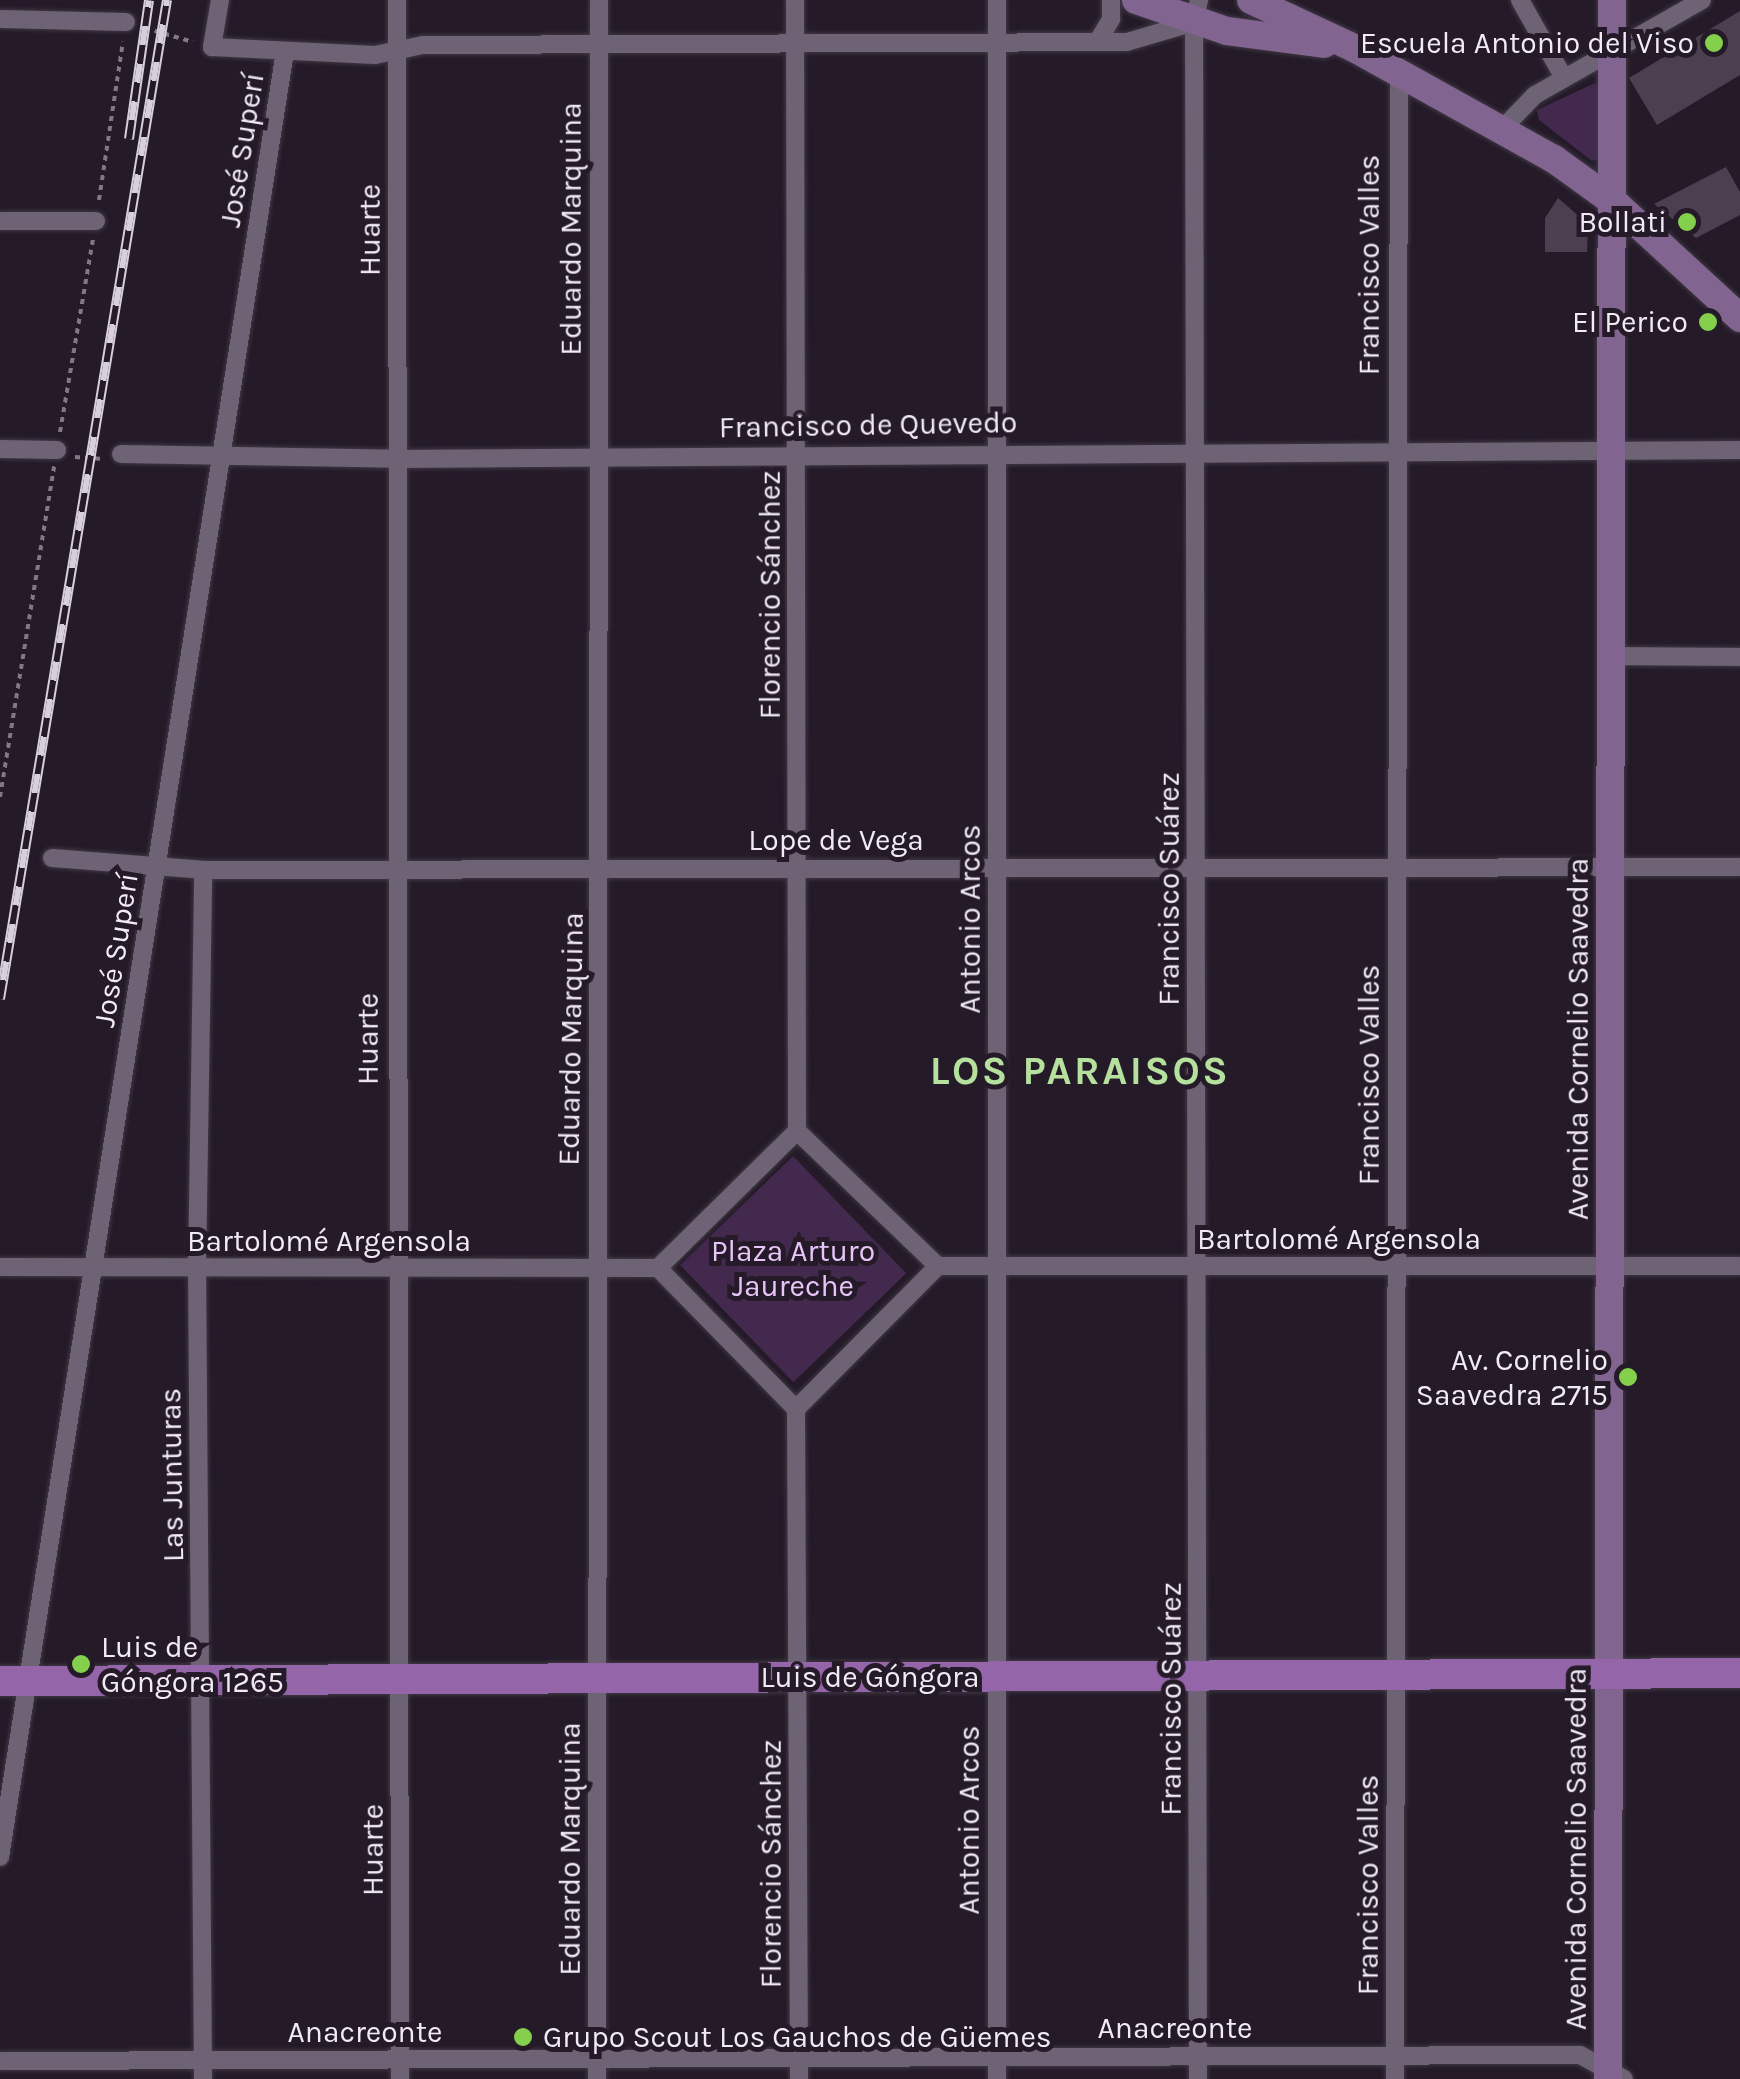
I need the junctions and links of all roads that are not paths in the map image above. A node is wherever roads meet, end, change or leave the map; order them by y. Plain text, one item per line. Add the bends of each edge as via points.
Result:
1 (220, 0) edge
2 (397, 0) edge
3 (599, 0) edge
4 (794, 0) edge
5 (997, 0) edge
6 (1111, 0) edge
7 (1136, 0) edge
8 (1251, 0) edge
9 (1520, 0) edge
10 (1612, 0) edge
11 (1702, 0) edge
12 (1197, 11) edge
13 (0, 19) edge
14 (126, 22) road end
15 (1098, 41) junction
16 (794, 42) junction
17 (997, 42) junction
18 (599, 45) junction
19 (1356, 48) junction
20 (397, 50) junction
21 (285, 51) junction
22 (1614, 52) junction
23 (1399, 72) junction
24 (1564, 78) junction
25 (1503, 128) junction
26 (1615, 203) junction
27 (0, 221) edge
28 (96, 221) road end
29 (1740, 318) edge
30 (0, 449) edge
31 (57, 450) road end
32 (1195, 450) junction
33 (1398, 450) junction
34 (1740, 450) edge
35 (997, 451) junction
36 (1613, 451) junction
37 (798, 453) junction
38 (121, 454) road end
39 (598, 455) junction
40 (222, 458) junction
41 (397, 458) junction
42 (1611, 656) junction
43 (1740, 657) edge
44 (52, 858) dead end
45 (1197, 865) junction
46 (1397, 866) junction
47 (1611, 866) junction
48 (1740, 867) edge
49 (798, 868) junction
50 (998, 868) junction
51 (156, 869) junction
52 (204, 870) junction
53 (397, 870) junction
54 (601, 870) junction
55 (797, 1131) junction
56 (998, 1265) junction
57 (938, 1266) junction
58 (1194, 1266) junction
59 (1396, 1266) junction
60 (1610, 1266) junction
61 (1740, 1266) edge
62 (0, 1267) edge
63 (596, 1267) junction
64 (94, 1268) junction
65 (658, 1268) junction
66 (197, 1270) junction
67 (395, 1270) junction
68 (796, 1409) junction
69 (1199, 1673) junction
70 (1610, 1673) junction
71 (1740, 1673) edge
72 (1397, 1674) junction
73 (599, 1676) junction
74 (798, 1676) junction
75 (996, 1678) junction
76 (201, 1679) junction
77 (400, 1679) junction
78 (13, 1680) edge
79 (0, 1857) edge
80 (1395, 2054) junction
81 (997, 2055) junction
82 (1198, 2056) junction
83 (799, 2057) junction
84 (596, 2058) junction
85 (400, 2059) junction
86 (0, 2061) edge
87 (203, 2070) edge
88 (1613, 2076) edge
89 (400, 2079) edge
90 (596, 2079) edge
91 (799, 2079) edge
92 (997, 2079) edge
93 (1198, 2079) edge
94 (1395, 2079) edge

1 - 21 street via 212,47
2 - 20 street, Huarte
3 - 18 street, Eduardo Marquina
4 - 16 street, Florencio Sánchez
5 - 17 street, Antonio Arcos
6 - 15 street via 1112,20
7 - 12 main road
8 - 19 main road
9 - 24 street
10 - 22 main road, Avenida Cornelio Saavedra
11 - 22 street
12 - 15 street via 1152,38
12 - 19 main road
12 - 32 street, Francisco Suárez
13 - 14 street
15 - 17 street
16 - 17 street
16 - 18 street
16 - 37 street, Florencio Sánchez
17 - 35 street, Antonio Arcos
18 - 20 street
18 - 39 street, Eduardo Marquina
19 - 23 main road
20 - 21 street
20 - 41 street, Huarte
21 - 40 street, José Superí
22 - 24 street
22 - 26 main road, Avenida Cornelio Saavedra
23 - 25 main road
23 - 33 street, Francisco Valles
24 - 25 street via 1535,95
25 - 26 main road
26 - 29 main road
26 - 36 main road, Avenida Cornelio Saavedra
27 - 28 street
30 - 31 street
32 - 33 street, Francisco de Quevedo
32 - 35 street, Francisco de Quevedo
32 - 45 street, Francisco Suárez
33 - 36 street, Francisco de Quevedo
33 - 46 street, Francisco Valles
34 - 36 street, Francisco de Quevedo
35 - 37 street, Francisco de Quevedo
35 - 50 street, Antonio Arcos
36 - 42 main road, Avenida Cornelio Saavedra
37 - 39 street, Francisco de Quevedo
37 - 49 street, Florencio Sánchez
38 - 40 street, Francisco de Quevedo
39 - 41 street, Francisco de Quevedo
39 - 54 street, Eduardo Marquina
40 - 41 street, Francisco de Quevedo
40 - 51 street, José Superí
41 - 53 street, Huarte
42 - 43 street
42 - 47 main road, Avenida Cornelio Saavedra
44 - 51 street, Lope de Vega
45 - 46 street, Lope de Vega
45 - 50 street, Lope de Vega
45 - 58 street, Francisco Suárez
46 - 47 street, Lope de Vega
46 - 59 street, Francisco Valles
47 - 48 street, Lope de Vega
47 - 60 main road, Avenida Cornelio Saavedra
49 - 50 street, Lope de Vega
49 - 54 street, Lope de Vega
49 - 55 street, Florencio Sánchez
50 - 56 street, Antonio Arcos
51 - 52 street, Lope de Vega
51 - 64 street, José Superí
52 - 53 street, Lope de Vega
52 - 66 street, Las Junturas
53 - 54 street, Lope de Vega
53 - 67 street, Huarte
54 - 63 street, Eduardo Marquina
55 - 57 street
55 - 65 street
56 - 57 street, Bartolomé Argensola
56 - 58 street, Bartolomé Argensola
56 - 75 street, Antonio Arcos
57 - 68 street
58 - 59 street, Bartolomé Argensola
58 - 69 street, Francisco Suárez
59 - 60 street, Bartolomé Argensola
59 - 72 street, Francisco Valles
60 - 61 street, Bartolomé Argensola
60 - 70 main road, Avenida Cornelio Saavedra
62 - 64 street, Bartolomé Argensola
63 - 65 street, Bartolomé Argensola
63 - 67 street, Bartolomé Argensola
63 - 73 street, Eduardo Marquina
64 - 66 street, Bartolomé Argensola
64 - 78 street, José Superí
65 - 68 street
66 - 67 street, Bartolomé Argensola
66 - 76 street, Las Junturas
67 - 77 street, Huarte
68 - 74 street, Florencio Sánchez
69 - 72 main road, Luis de Góngora
69 - 75 main road, Luis de Góngora
69 - 82 street, Francisco Suárez
70 - 71 main road, Luis de Góngora
70 - 72 main road, Luis de Góngora
70 - 88 main road, Avenida Cornelio Saavedra
72 - 80 street, Francisco Valles
73 - 74 main road, Luis de Góngora
73 - 77 main road, Luis de Góngora
73 - 84 street, Eduardo Marquina
74 - 75 main road, Luis de Góngora
74 - 83 street, Florencio Sánchez
75 - 81 street, Antonio Arcos
76 - 77 main road, Luis de Góngora
76 - 78 main road, Luis de Góngora
76 - 87 street, Las Junturas
77 - 85 street, Huarte
78 - 79 street, José Superí
80 - 82 street, Anacreonte
80 - 88 street, Anacreonte via 1580,2054
80 - 94 street, Francisco Valles
81 - 82 street, Anacreonte
81 - 83 street, Anacreonte
81 - 92 street, Antonio Arcos
82 - 93 street, Francisco Suárez
83 - 84 street, Anacreonte
83 - 91 street, Florencio Sánchez
84 - 85 street, Anacreonte
84 - 90 street, Eduardo Marquina
85 - 87 street, Anacreonte
85 - 89 street, Huarte
86 - 87 street, Anacreonte

